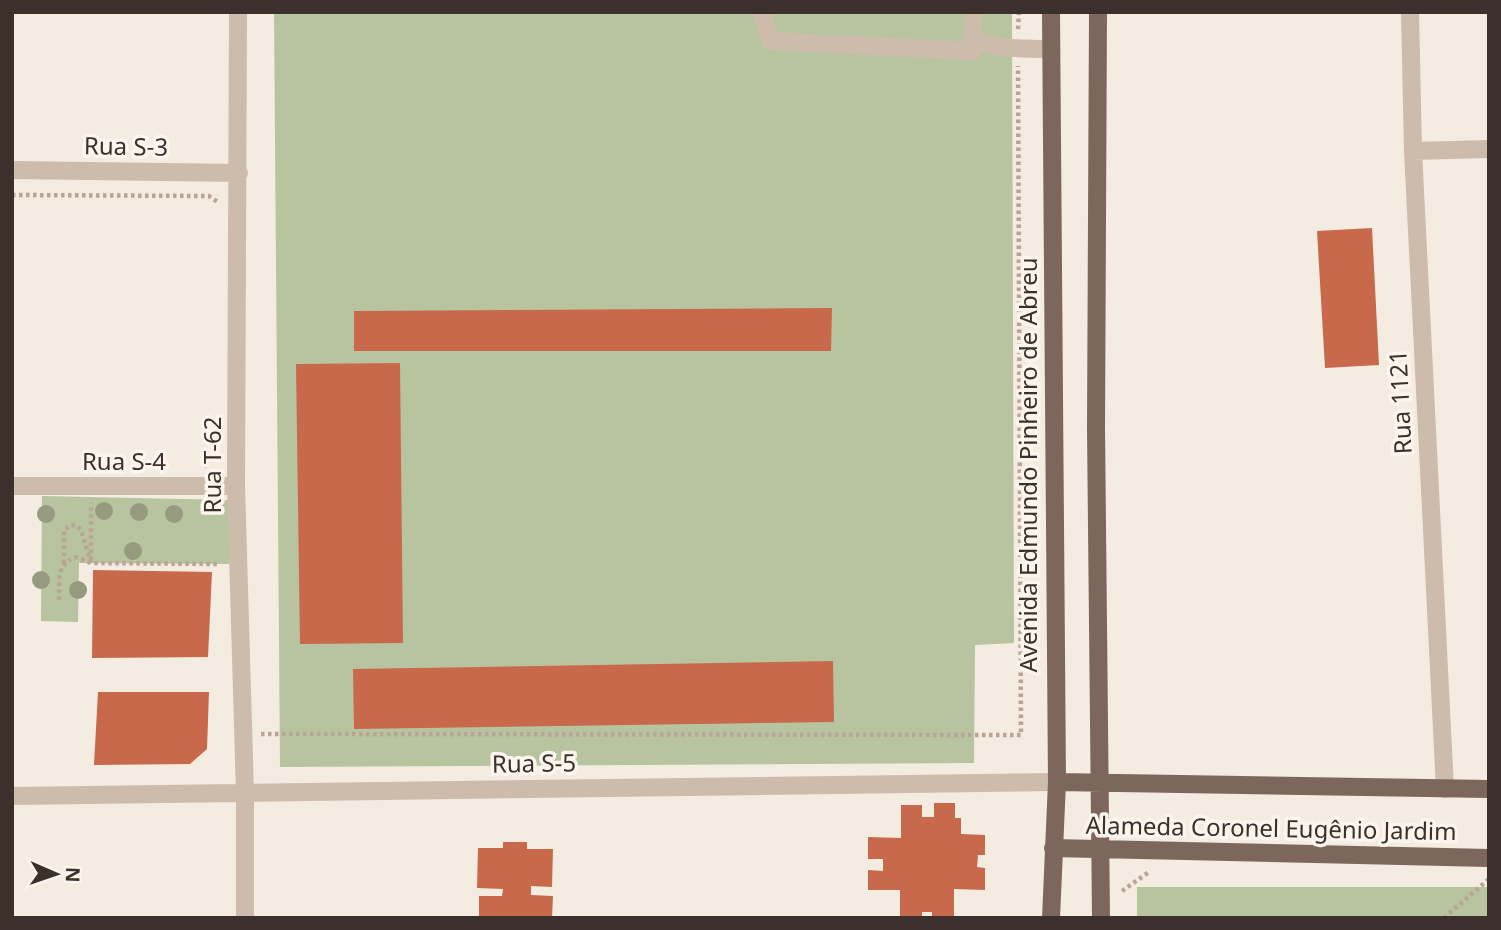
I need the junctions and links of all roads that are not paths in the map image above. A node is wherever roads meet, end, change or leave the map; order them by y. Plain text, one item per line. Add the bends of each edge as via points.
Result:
1 (238, 12) edge
2 (762, 12) edge
3 (974, 12) edge
4 (1051, 12) edge
5 (1098, 12) edge
6 (1410, 12) edge
7 (972, 46) junction
8 (1051, 53) junction
9 (1489, 149) edge
10 (1413, 151) junction
11 (12, 170) edge
12 (239, 173) junction
13 (12, 486) edge
14 (236, 486) junction
15 (1100, 781) junction
16 (1056, 782) junction
17 (1444, 789) junction
18 (1489, 789) edge
19 (245, 793) junction
20 (12, 796) edge
21 (1053, 848) junction
22 (1101, 850) junction
23 (1489, 858) edge
24 (245, 918) edge
25 (1051, 918) edge
26 (1101, 918) edge

1 - 12 street, Rua T-62
2 - 7 street via 770,41
3 - 7 street
4 - 8 main road, Avenida Edmundo Pinheiro de Abreu
5 - 15 main road
6 - 10 street, Rua 1121
7 - 8 street
8 - 16 main road, Avenida Edmundo Pinheiro de Abreu
9 - 10 street
10 - 17 street, Rua 1121
11 - 12 street, Rua S-3
12 - 14 street, Rua T-62
13 - 14 street, Rua S-4
14 - 19 street, Rua T-62
15 - 16 main road, Alameda Coronel Eugênio Jardim
15 - 17 main road, Alameda Coronel Eugênio Jardim
15 - 22 main road
16 - 19 street, Rua S-5
16 - 21 main road, Avenida Edmundo Pinheiro de Abreu
17 - 18 main road, Alameda Coronel Eugênio Jardim
19 - 20 street, Rua S-5
19 - 24 street, Rua T-62
21 - 22 main road, Alameda Coronel Eugênio Jardim
21 - 25 main road, Avenida Edmundo Pinheiro de Abreu
22 - 23 main road, Alameda Coronel Eugênio Jardim
22 - 26 main road

